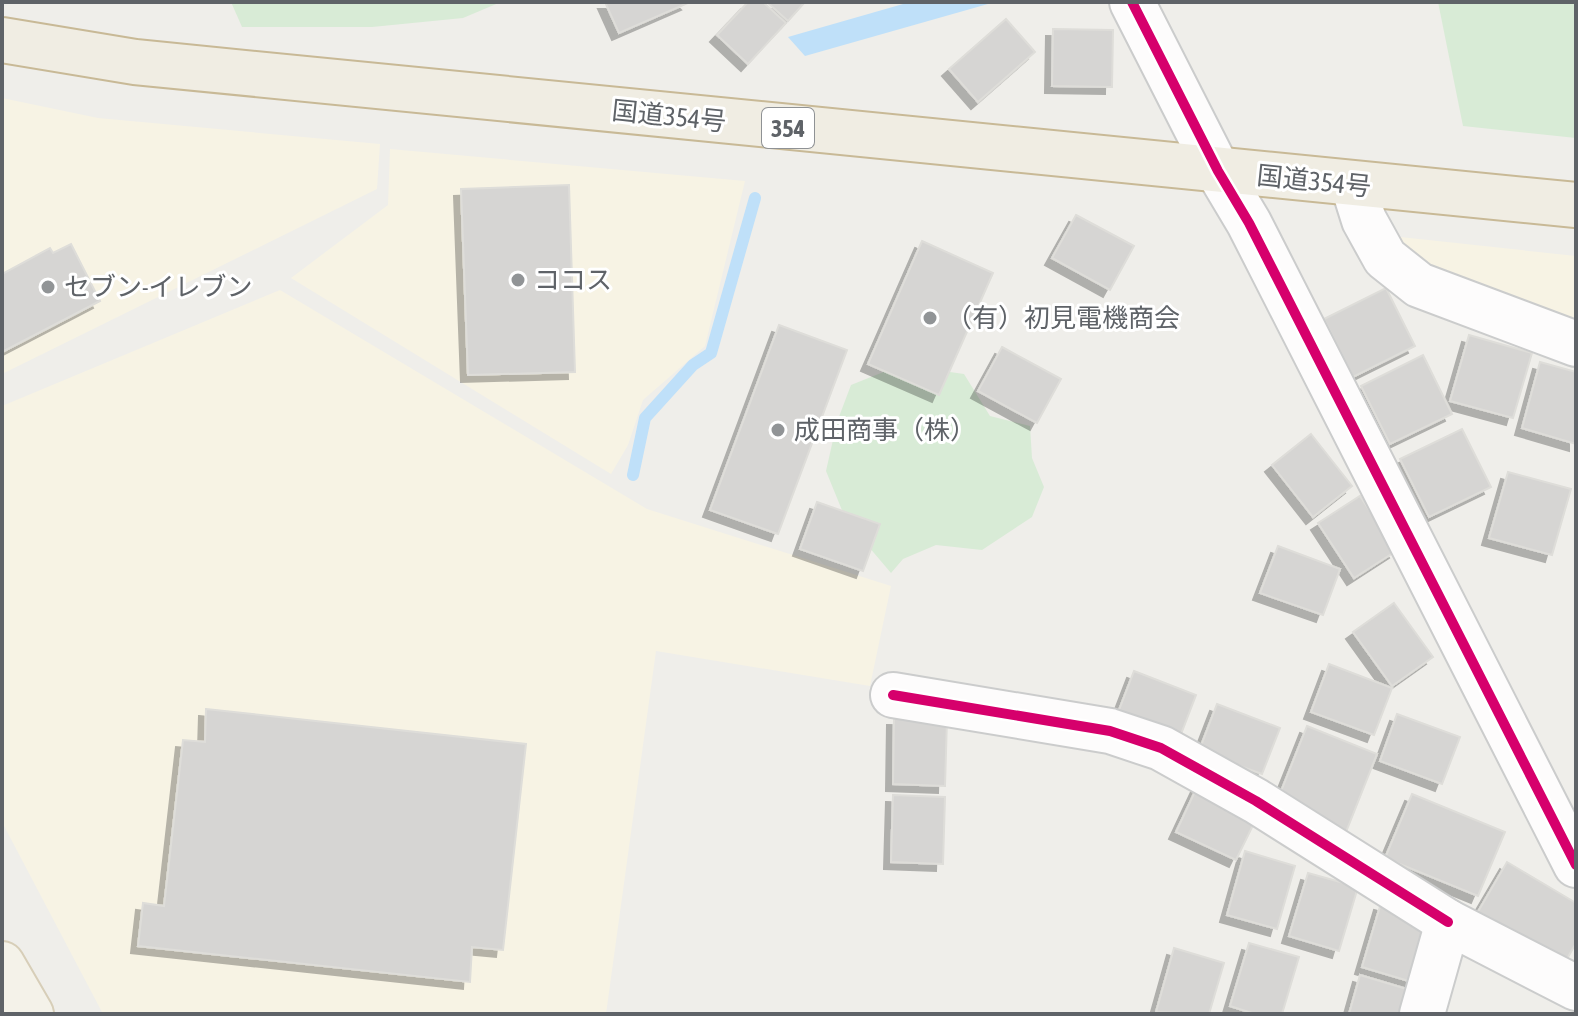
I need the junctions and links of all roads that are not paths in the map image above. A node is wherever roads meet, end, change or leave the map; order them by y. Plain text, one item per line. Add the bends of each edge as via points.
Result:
1 (1132, 2) edge
2 (2, 40) edge
3 (1218, 171) junction
4 (1353, 185) junction
5 (1576, 205) edge
6 (1576, 344) edge
7 (893, 695) dead end
8 (1576, 865) edge
9 (1448, 922) junction
10 (2, 964) edge
11 (1576, 988) edge
12 (31, 1014) edge
13 (1422, 1014) edge

1 - 3 street
2 - 3 highway, 国道354号 / 354 via 135,62
3 - 4 highway, 国道354号 / 354
3 - 8 street
4 - 5 highway, 国道354号 / 354
4 - 6 street via 1385,258 1419,285
7 - 9 street via 1110,731 1161,748
9 - 11 street
9 - 13 street
10 - 12 main road

